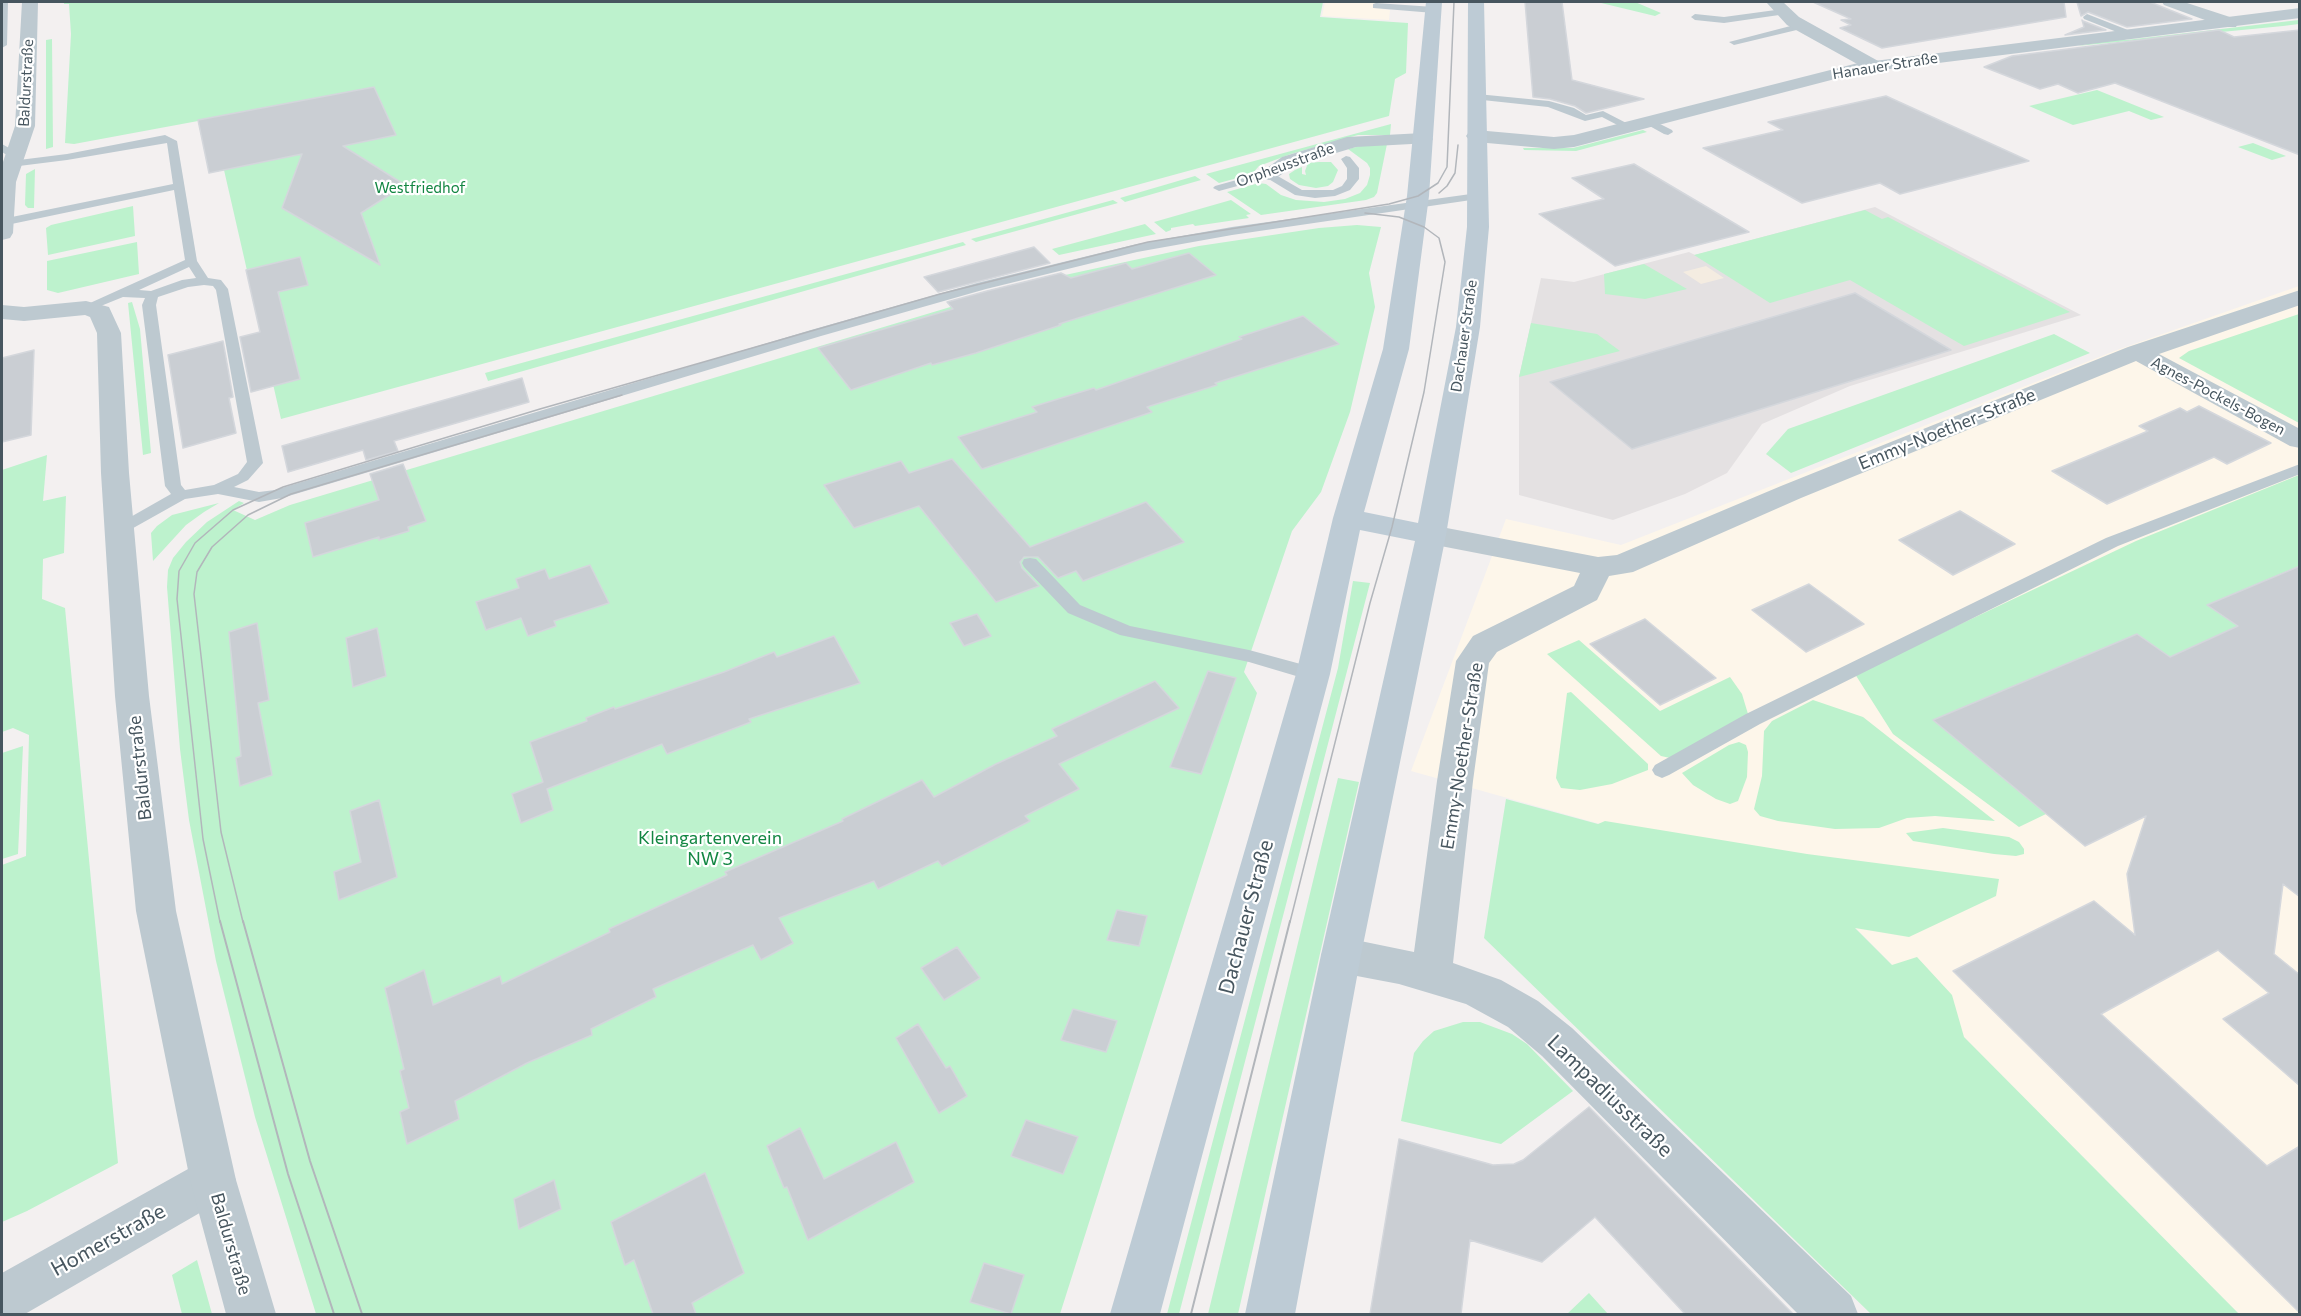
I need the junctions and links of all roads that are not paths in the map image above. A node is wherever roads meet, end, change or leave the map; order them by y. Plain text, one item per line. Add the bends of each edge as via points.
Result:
1 (4, 2) edge
2 (30, 2) edge
3 (1476, 2) edge
4 (2170, 2) edge
5 (1376, 6) dead end
6 (1434, 6) edge
7 (1778, 7) edge
8 (2300, 13) edge
9 (1695, 17) dead end
10 (2087, 17) dead end
11 (16, 23) edge
12 (2230, 23) junction
13 (1802, 26) junction
14 (2130, 34) junction
15 (1734, 42) dead end
16 (2, 45) edge
17 (1874, 66) junction
18 (1477, 97) junction
19 (1650, 122) junction
20 (1631, 128) junction
21 (1668, 132) dead end
22 (1450, 137) junction
23 (7, 156) edge
24 (1346, 159) dead end
25 (1269, 174) junction
26 (179, 186) junction
27 (1219, 188) dead end
28 (1478, 196) junction
29 (1417, 206) junction
30 (2, 228) edge
31 (191, 261) junction
32 (204, 281) junction
33 (122, 293) junction
34 (152, 295) junction
35 (2300, 297) edge
36 (86, 308) junction
37 (2, 312) edge
38 (2137, 352) junction
39 (2300, 440) edge
40 (2300, 468) edge
41 (218, 489) junction
42 (181, 495) junction
43 (1348, 518) junction
44 (119, 531) junction
45 (1431, 535) junction
46 (1030, 563) dead end
47 (1598, 567) junction
48 (1313, 674) junction
49 (1662, 770) dead end
50 (1341, 955) junction
51 (1431, 975) junction
52 (213, 1180) junction
53 (2, 1300) edge
54 (251, 1314) edge
55 (1135, 1314) edge
56 (1270, 1314) edge
57 (1833, 1314) edge

1 - 11 lane
2 - 11 street, Baldurstraße
3 - 18 main road, Dachauer Straße
4 - 12 street
5 - 6 lane
6 - 22 main road, Dachauer Straße
7 - 9 lane via 1724,20
7 - 13 street
8 - 12 street, Hanauer Straße
10 - 14 lane
11 - 16 lane
11 - 23 street, Baldurstraße via 25,126 20,144
12 - 14 street, Hanauer Straße
13 - 15 lane
13 - 17 street
14 - 17 street, Hanauer Straße
17 - 19 street, Hanauer Straße via 1837,72
18 - 20 lane via 1548,104 1585,118 1603,114
18 - 22 main road, Dachauer Straße
19 - 20 street, Hanauer Straße
19 - 21 lane
20 - 22 street, Hanauer Straße via 1554,143
22 - 25 street, Orpheusstraße via 1354,141 1289,161
22 - 28 main road, Dachauer Straße
22 - 29 main road, Dachauer Straße
23 - 26 lane via 68,156 165,138 172,141
23 - 30 street, Baldurstraße
24 - 25 lane via 1353,168 1353,179 1341,191 1328,195 1299,193
25 - 27 lane, Orpheusstraße
26 - 30 lane
26 - 31 lane
28 - 29 lane
28 - 45 main road, Dachauer Straße via 1468,327
29 - 41 lane via 1232,231 1129,250 869,318 276,495
29 - 43 main road, Dachauer Straße via 1396,349
31 - 32 lane
31 - 33 lane
32 - 34 lane
32 - 41 lane via 222,289 255,463 243,477
33 - 34 lane
33 - 36 lane
34 - 42 lane via 149,305 173,486
35 - 38 street, Emmy-Noether-Straße
36 - 37 street via 24,314
36 - 44 street, Baldurstraße via 100,312 109,333
38 - 39 street, Agnes-Pockels-Bogen
38 - 47 street, Emmy-Noether-Straße via 1622,565
40 - 49 lane via 2112,542 1754,719
41 - 42 lane
42 - 44 lane
43 - 45 main road
43 - 48 main road, Dachauer Straße
44 - 52 street, Baldurstraße via 132,696 156,911
45 - 47 street, Emmy-Noether-Straße
45 - 50 main road, Dachauer Straße
46 - 48 lane via 1074,609 1126,631 1249,656
47 - 51 street, Emmy-Noether-Straße via 1586,593 1485,644 1473,661
48 - 55 main road, Dachauer Straße
50 - 51 street, Lampadiusstraße
50 - 56 main road, Dachauer Straße
51 - 57 street, Lampadiusstraße via 1486,993 1523,1014 1557,1042
52 - 53 street, Homerstraße
52 - 54 street, Baldurstraße

